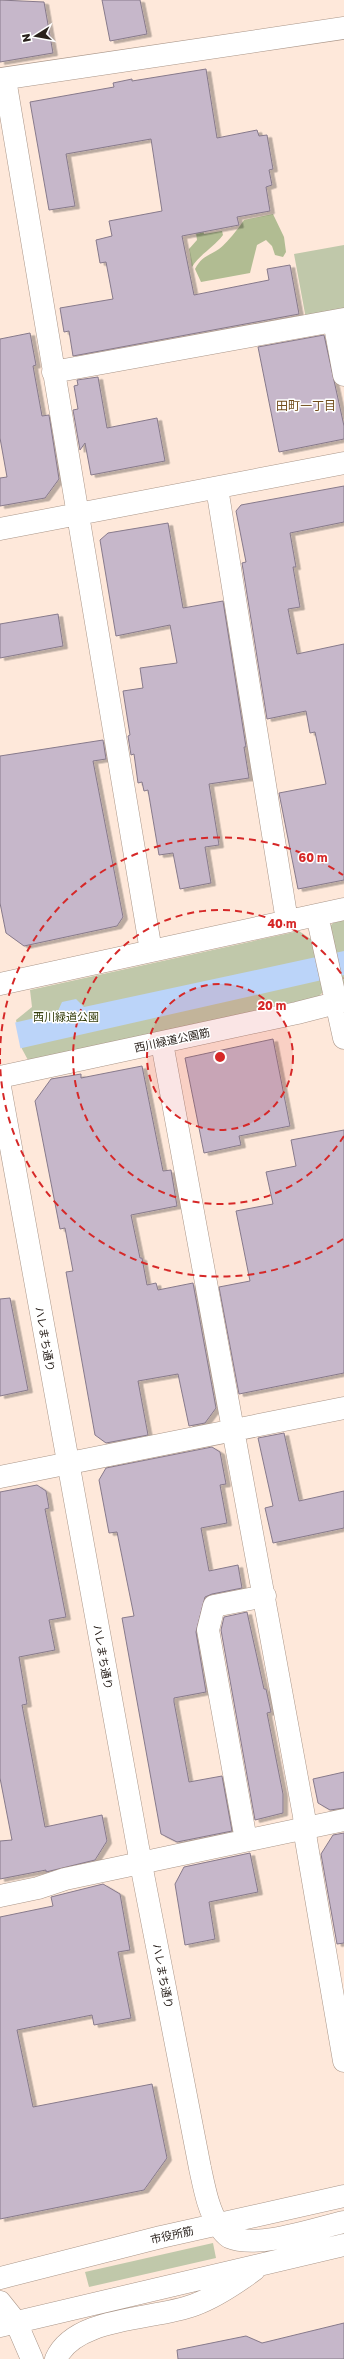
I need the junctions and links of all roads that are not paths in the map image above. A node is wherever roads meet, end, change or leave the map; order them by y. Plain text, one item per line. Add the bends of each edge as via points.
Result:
1 (344, 28) edge
2 (2, 79) edge
3 (339, 320) edge
4 (53, 372) junction
5 (344, 375) edge
6 (344, 463) edge
7 (216, 488) junction
8 (77, 514) junction
9 (0, 529) edge
10 (344, 909) edge
11 (317, 915) junction
12 (287, 921) junction
13 (151, 951) junction
14 (0, 984) edge
15 (340, 1002) edge
16 (344, 1038) edge
17 (162, 1043) junction
18 (0, 1076) edge
19 (0, 1087) edge
20 (344, 1408) edge
21 (235, 1430) junction
22 (68, 1463) junction
23 (0, 1477) edge
24 (265, 1596) junction
25 (344, 1820) edge
26 (305, 1829) junction
27 (246, 1840) junction
28 (141, 1864) junction
29 (0, 1896) edge
30 (344, 2062) edge
31 (344, 2196) edge
32 (344, 2222) edge
33 (218, 2225) junction
34 (344, 2245) edge
35 (261, 2265) junction
36 (0, 2278) edge
37 (0, 2302) edge
38 (8, 2324) edge
39 (32, 2359) edge
40 (56, 2359) edge

1 - 2 street
2 - 4 street
3 - 4 street
3 - 5 street
4 - 8 street
6 - 7 street
7 - 8 street
7 - 12 street
8 - 9 street
8 - 13 street
10 - 11 street
11 - 12 street
11 - 15 street
12 - 13 street
13 - 14 street
15 - 16 street
15 - 17 street, 西川緑道公園筋
17 - 18 street, 西川緑道公園筋
17 - 21 street
19 - 22 street, ハレまち通り
20 - 21 street
21 - 22 street
21 - 24 street
22 - 23 street
22 - 28 street, ハレまち通り
24 - 26 street
24 - 27 street via 214,1606 208,1630
25 - 26 street
26 - 27 street via 268,1838
26 - 30 street
27 - 28 street
28 - 29 street via 65,1879
28 - 33 street, ハレまち通り via 200,2168
31 - 33 street, 市役所筋
32 - 33 street via 270,2239 246,2240 228,2236
33 - 36 street, 市役所筋
34 - 35 street
35 - 38 street
35 - 40 street via 228,2289 193,2306 88,2330 65,2345
37 - 38 street
38 - 39 street

